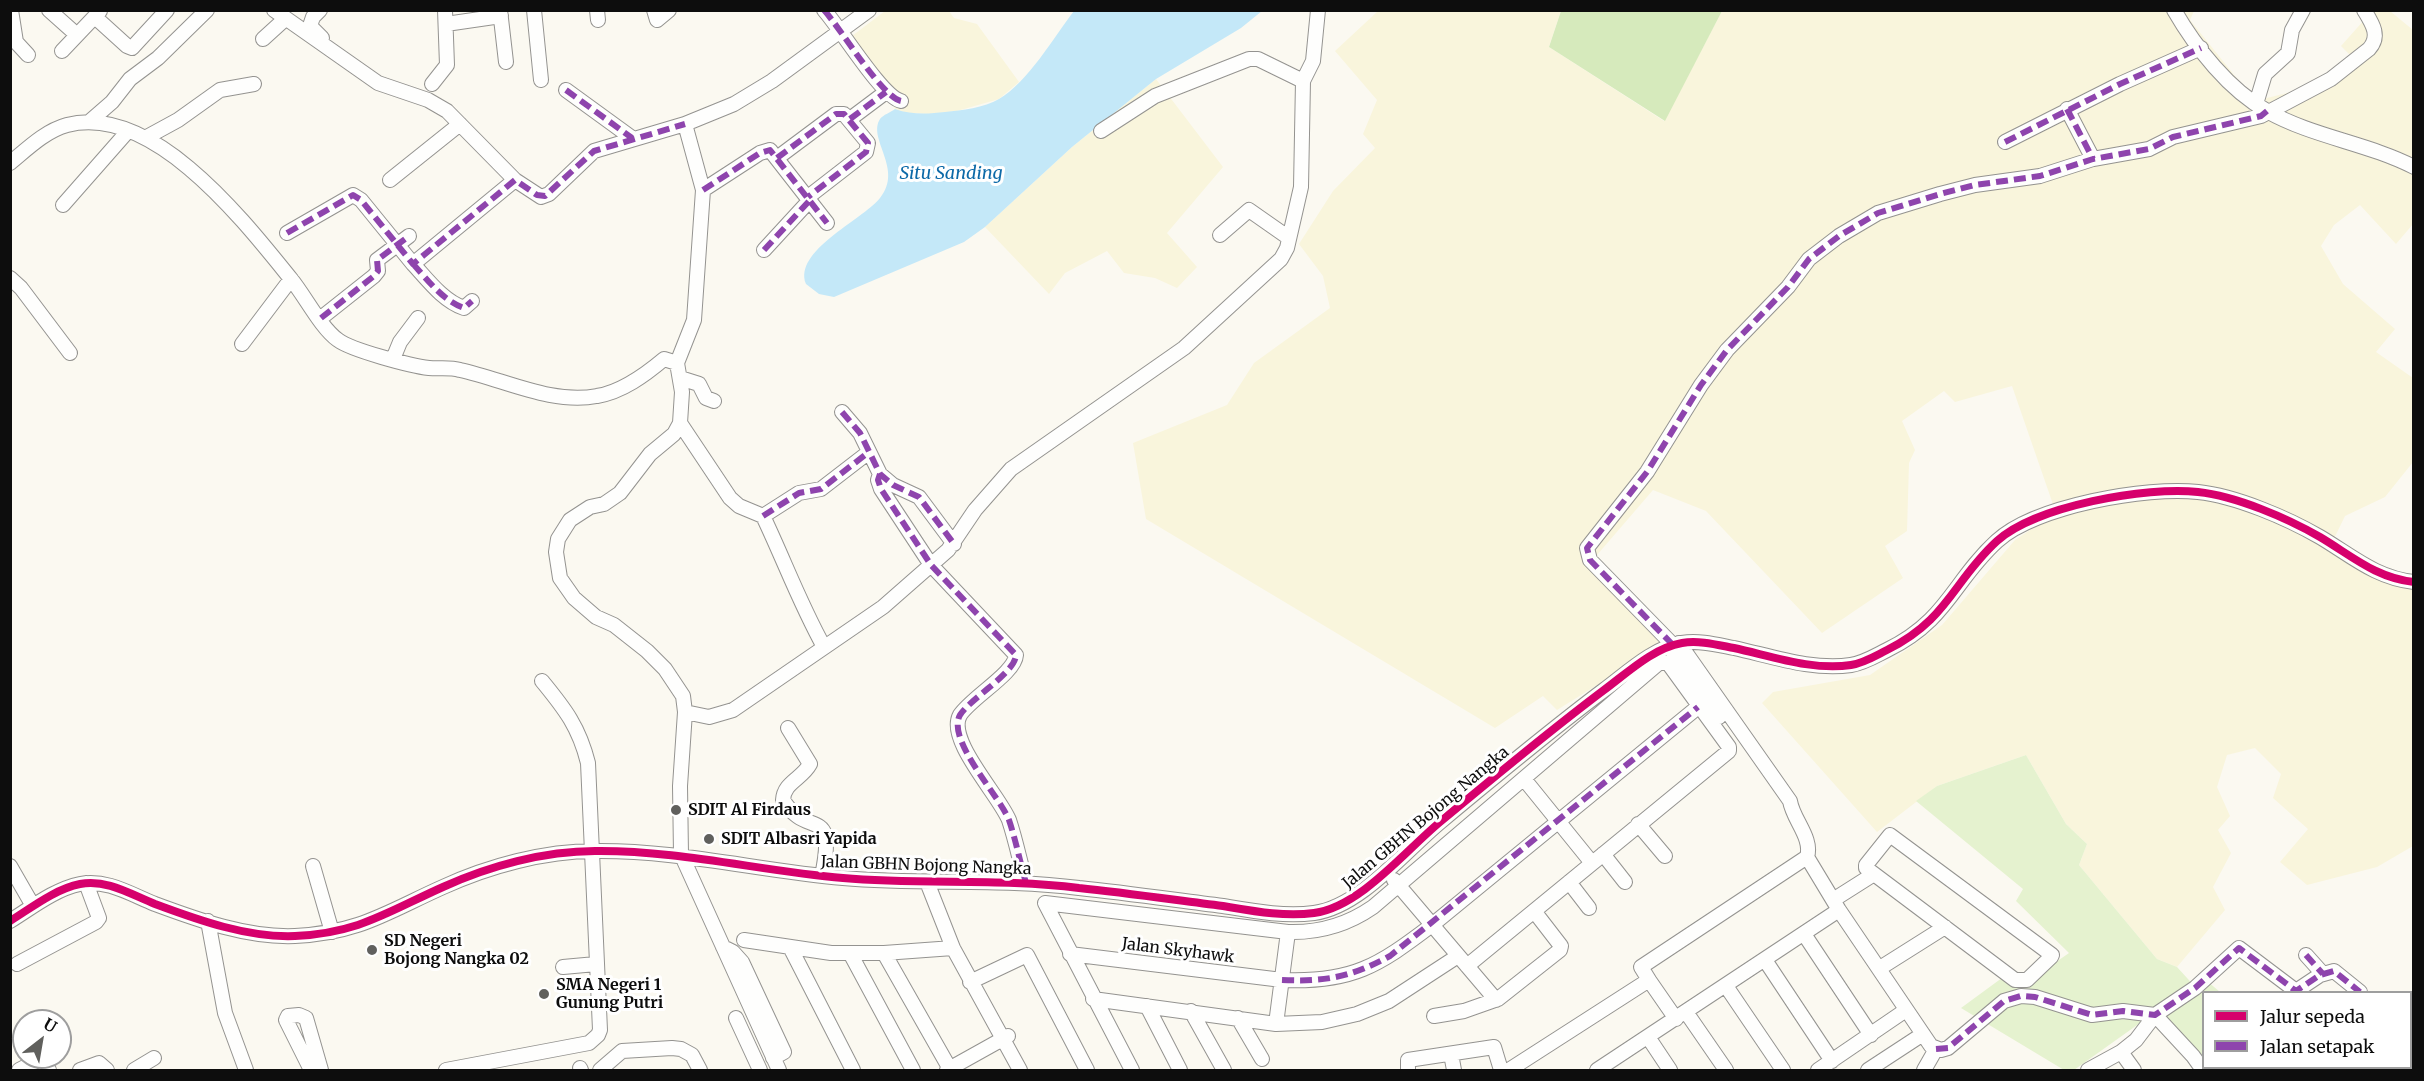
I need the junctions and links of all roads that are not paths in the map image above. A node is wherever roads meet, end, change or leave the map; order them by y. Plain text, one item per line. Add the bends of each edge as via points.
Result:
1 (11, 10) edge
2 (49, 10) edge
3 (167, 10) edge
4 (207, 10) edge
5 (320, 10) edge
6 (534, 10) edge
7 (654, 10) edge
8 (669, 10) edge
9 (824, 10) edge
10 (869, 10) edge
11 (1318, 10) edge
12 (2174, 10) edge
13 (2303, 10) edge
14 (2364, 10) edge
15 (501, 13) edge
16 (98, 14) edge
17 (279, 15) edge
18 (445, 17) edge
19 (843, 31) junction
20 (77, 35) junction
21 (263, 39) dead end
22 (2201, 48) junction
23 (62, 51) dead end
24 (28, 55) dead end
25 (354, 59) dead end
26 (506, 62) dead end
27 (541, 80) dead end
28 (1303, 81) junction
29 (254, 84) dead end
30 (432, 84) dead end
31 (566, 90) dead end
32 (886, 92) junction
33 (901, 101) dead end
34 (2262, 108) junction
35 (2067, 109) junction
36 (850, 119) junction
37 (89, 122) junction
38 (460, 124) junction
39 (685, 124) junction
40 (128, 130) junction
41 (1101, 131) dead end
42 (145, 138) junction
43 (632, 138) junction
44 (2005, 142) dead end
45 (777, 158) junction
46 (2093, 159) junction
47 (10, 163) edge
48 (2414, 167) edge
49 (390, 180) dead end
50 (515, 180) junction
51 (703, 190) junction
52 (809, 199) junction
53 (63, 205) dead end
54 (828, 223) dead end
55 (287, 232) dead end
56 (1220, 235) dead end
57 (409, 236) dead end
58 (1289, 238) junction
59 (397, 245) junction
60 (764, 250) dead end
61 (413, 264) junction
62 (10, 278) edge
63 (291, 279) junction
64 (472, 301) dead end
65 (321, 318) junction
66 (418, 318) dead end
67 (242, 344) dead end
68 (70, 352) dead end
69 (393, 359) junction
70 (677, 363) junction
71 (680, 378) junction
72 (714, 401) dead end
73 (842, 412) dead end
74 (680, 423) junction
75 (869, 452) junction
76 (880, 474) junction
77 (763, 516) junction
78 (954, 544) junction
79 (931, 565) junction
80 (2414, 582) edge
81 (1674, 645) junction
82 (824, 647) junction
83 (542, 681) dead end
84 (1698, 707) junction
85 (685, 712) junction
86 (788, 728) dead end
87 (1524, 779) junction
88 (1557, 821) junction
89 (1638, 824) junction
90 (591, 850) junction
91 (681, 854) junction
92 (1603, 854) junction
93 (1665, 856) dead end
94 (1807, 857) junction
95 (1592, 863) junction
96 (10, 866) edge
97 (313, 866) dead end
98 (1385, 870) junction
99 (1874, 874) junction
100 (822, 876) junction
101 (927, 882) junction
102 (1569, 882) junction
103 (1625, 882) dead end
104 (86, 883) junction
105 (1032, 883) junction
106 (1398, 885) junction
107 (1044, 903) junction
108 (1836, 905) junction
109 (33, 906) junction
110 (1589, 908) dead end
111 (1534, 911) junction
112 (10, 921) edge
113 (208, 921) junction
114 (1432, 925) junction
115 (1945, 927) junction
116 (332, 932) junction
117 (1288, 932) junction
118 (1804, 934) junction
119 (744, 940) dead end
120 (723, 947) junction
121 (790, 947) junction
122 (952, 948) junction
123 (850, 953) junction
124 (884, 953) junction
125 (1070, 954) junction
126 (2306, 955) dead end
127 (1765, 960) junction
128 (1462, 961) junction
129 (17, 964) dead end
130 (596, 964) junction
131 (563, 967) dead end
132 (1880, 968) junction
133 (2323, 974) junction
134 (972, 977) junction
135 (1282, 980) junction
136 (1649, 980) junction
137 (1726, 986) junction
138 (2358, 991) edge
139 (1093, 999) junction
140 (1496, 1000) junction
141 (1147, 1006) junction
142 (1906, 1010) junction
143 (1191, 1011) junction
144 (2155, 1015) junction
145 (1434, 1016) dead end
146 (1681, 1016) junction
147 (1238, 1018) junction
148 (756, 1019) junction
149 (1276, 1024) junction
150 (1923, 1034) junction
151 (1871, 1035) junction
152 (1006, 1037) junction
153 (1648, 1037) junction
154 (1936, 1048) junction
155 (2121, 1052) junction
156 (1451, 1054) junction
157 (154, 1058) dead end
158 (1262, 1059) dead end
159 (1832, 1061) junction
160 (776, 1064) edge
161 (1614, 1066) edge
162 (446, 1070) edge
163 (949, 1070) edge
164 (1868, 1070) edge
165 (19, 1071) edge
166 (49, 1071) edge
167 (81, 1071) edge
168 (107, 1071) edge
169 (134, 1071) edge
170 (246, 1071) edge
171 (311, 1071) edge
172 (321, 1071) edge
173 (600, 1071) edge
174 (700, 1071) edge
175 (760, 1071) edge
176 (853, 1071) edge
177 (913, 1071) edge
178 (1020, 1071) edge
179 (1030, 1071) edge
180 (1087, 1071) edge
181 (1132, 1071) edge
182 (1180, 1071) edge
183 (1224, 1071) edge
184 (1408, 1071) edge
185 (1454, 1071) edge
186 (1501, 1071) edge
187 (1509, 1071) edge
188 (1597, 1071) edge
189 (1670, 1071) edge
190 (1726, 1071) edge
191 (1783, 1071) edge
192 (1818, 1071) edge
193 (1924, 1071) edge
194 (2088, 1071) edge
195 (2134, 1071) edge
196 (2203, 1071) edge

1 - 24 street via 16,42
2 - 20 street
3 - 16 street via 132,48
4 - 37 street via 158,58 129,79 112,102
5 - 25 street via 310,22 312,30
6 - 27 street
7 - 8 street via 657,20
9 - 19 street
10 - 19 street
11 - 28 street via 1313,61
12 - 22 street
13 - 34 street via 2292,30 2288,53 2265,74
14 - 34 street via 2375,34 2369,49 2331,79
15 - 18 street
15 - 26 street
16 - 20 street
17 - 21 street
17 - 38 street via 378,83 439,105
18 - 30 street via 447,65
19 - 32 street
19 - 39 street via 753,93
20 - 23 street
22 - 34 street via 2239,91
22 - 35 street
28 - 41 street via 1258,59 1249,59 1155,96
28 - 58 street via 1301,187
29 - 42 street via 220,90
31 - 43 street
32 - 33 street
32 - 36 street
34 - 46 street via 2260,116 2173,136 2149,149
34 - 48 street
35 - 44 street
35 - 46 street
36 - 45 street via 836,114
36 - 52 street via 868,143 866,152
37 - 40 street
37 - 47 street via 55,129
38 - 49 street
38 - 50 street
39 - 43 street
39 - 51 street
40 - 42 street
40 - 53 street
42 - 63 street via 202,180
43 - 50 street via 594,152 545,196
45 - 51 street via 766,150
45 - 52 street
46 - 81 street via 2040,176 1940,194 1864,220 1809,259 1796,279 1727,350 1647,472 1587,548 1590,560
50 - 61 street
51 - 70 street via 694,320
52 - 54 street
52 - 60 street
55 - 59 street via 353,195 362,200
56 - 58 street via 1249,210
57 - 59 street
58 - 78 street via 1281,259 1184,348 1011,470 975,510
59 - 61 street
59 - 65 street via 377,260 375,276
61 - 64 street via 455,304 464,308
62 - 68 street
63 - 65 street
63 - 67 street
65 - 69 street via 341,342
66 - 69 street
69 - 70 street via 427,368 459,369 537,393 585,397 617,390 664,359
70 - 71 street
71 - 72 street via 699,384 706,398
71 - 74 street
73 - 75 street via 860,433
74 - 77 street via 729,498
74 - 85 street via 620,493 570,520 558,539 556,552 566,589 596,617 614,625 661,664 678,686
75 - 76 street
75 - 77 street via 821,489 794,496
76 - 78 street via 919,497
76 - 79 street via 881,489
77 - 82 street via 788,567 796,595
78 - 79 street
79 - 82 street via 883,607
79 - 105 street via 1016,655 1012,666 960,715 956,730 1008,818
80 - 81 street via 2389,579 2372,571 2297,524 2209,494 2180,492 2085,502 2024,523 2002,535 1938,614 1915,636 1860,663 1815,665 1690,641
81 - 94 street via 1790,801 1808,844
81 - 98 street, Jalan GBHN Bojong Nangka via 1594,698
82 - 85 street via 733,710 709,717
83 - 90 street via 571,716 582,739 588,763
84 - 87 street via 1668,663 1659,663
84 - 88 street, Jalan Skyhawk
84 - 89 street via 1729,751
85 - 91 street
86 - 100 street via 810,764 802,776 788,785 783,800 793,811 822,828 827,836
87 - 88 street
87 - 106 street
88 - 95 street
88 - 114 street, Jalan Skyhawk
89 - 92 street
89 - 93 street
90 - 91 street, Jalan GBHN Bojong Nangka
90 - 116 street, Jalan GBHN Bojong Nangka via 531,858 453,882 380,919
90 - 130 street
91 - 100 street, Jalan GBHN Bojong Nangka
91 - 120 street
92 - 95 street
92 - 103 street
94 - 108 street
94 - 136 street via 1641,967
95 - 102 street
96 - 109 street
97 - 116 street
98 - 105 street, Jalan GBHN Bojong Nangka via 1338,906 1299,914
98 - 106 street
99 - 108 street
99 - 115 street
99 - 115 street via 1866,865 1890,835 2051,957 2039,971 2020,982
100 - 101 street, Jalan GBHN Bojong Nangka
101 - 105 street, Jalan GBHN Bojong Nangka
101 - 122 street
102 - 110 street
102 - 111 street
104 - 109 street, Jalan GBHN Bojong Nangka
104 - 113 street, Jalan GBHN Bojong Nangka via 112,885
104 - 129 street via 98,920
105 - 107 street
106 - 114 street
106 - 117 street via 1352,920 1317,931
107 - 117 street
107 - 125 street
108 - 118 street
108 - 132 street
109 - 112 street, Jalan GBHN Bojong Nangka
111 - 128 street
111 - 140 street via 1561,946 1560,950
113 - 116 street, Jalan GBHN Bojong Nangka via 274,936
113 - 170 street via 225,1013
114 - 128 street
114 - 135 street, Jalan Skyhawk via 1362,971 1316,981
115 - 132 street
117 - 135 street
118 - 127 street
118 - 151 street
119 - 121 street
120 - 148 street
120 - 160 street via 733,951 742,962 776,1034 784,1052
121 - 123 street
121 - 176 street
122 - 124 street
122 - 134 street
123 - 124 street
123 - 177 street
124 - 163 street
125 - 135 street, Jalan Skyhawk
125 - 139 street
126 - 133 street
127 - 137 street
127 - 159 street
128 - 140 street
128 - 149 street via 1357,1014 1322,1022
130 - 131 street
130 - 162 street via 600,1030 594,1040
132 - 142 street
133 - 138 street via 2334,971
133 - 144 street via 2296,991 2238,948 2195,988
134 - 152 street
134 - 180 street via 1027,955
135 - 149 street
136 - 146 street
136 - 187 street
137 - 146 street
137 - 191 street
139 - 141 street
139 - 181 street
140 - 145 street
141 - 143 street
141 - 182 street
142 - 150 street
142 - 151 street
143 - 147 street
143 - 183 street
144 - 154 street via 2123,1011 2092,1014 2021,996 2004,1001 1948,1048
144 - 155 street
144 - 196 street
146 - 153 street
146 - 190 street
147 - 149 street
147 - 158 street
148 - 160 street
148 - 175 street via 738,1022
150 - 154 street
150 - 164 street
151 - 159 street
152 - 163 street
152 - 178 street
152 - 179 street
153 - 161 street
153 - 189 street
154 - 193 street
155 - 194 street
155 - 195 street
156 - 184 street via 1408,1060
156 - 185 street
156 - 186 street via 1495,1047
157 - 169 street
159 - 192 street
161 - 188 street
165 - 166 street via 40,1059
167 - 168 street via 99,1063
171 - 172 street via 286,1020 288,1017 306,1018
173 - 174 street via 622,1051 672,1048 692,1055

